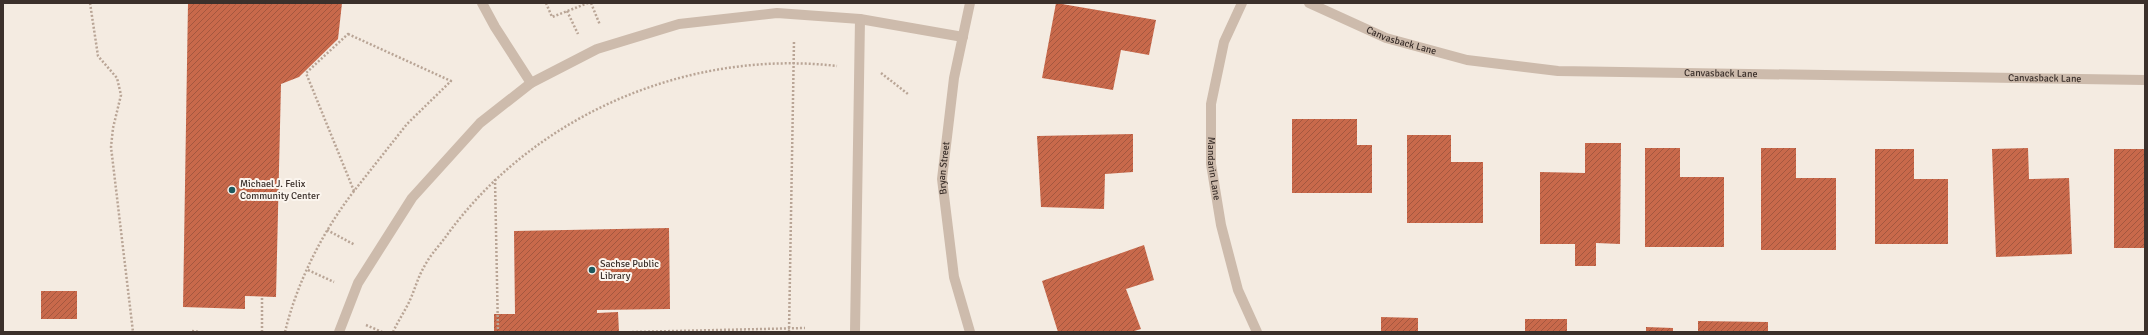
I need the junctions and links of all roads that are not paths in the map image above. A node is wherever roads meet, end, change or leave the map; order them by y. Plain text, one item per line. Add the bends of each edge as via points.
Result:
1 (482, 3) edge
2 (970, 3) edge
3 (1242, 3) edge
4 (1309, 3) edge
5 (860, 19) junction
6 (963, 37) junction
7 (2145, 80) edge
8 (531, 83) junction
9 (339, 332) edge
10 (855, 332) edge
11 (970, 332) edge
12 (1257, 332) edge

1 - 8 street
2 - 6 street, Bryan Street
3 - 12 street, Mandarin Lane via 1224,42 1211,104 1211,164 1221,225 1238,290
4 - 7 street, Canvasback Lane via 1386,38 1467,60 1558,71
5 - 6 street
5 - 8 street via 777,13 679,24 597,49
5 - 10 street
6 - 11 street, Bryan Street via 954,78 942,179 954,277
8 - 9 street via 480,122 412,198 355,291

